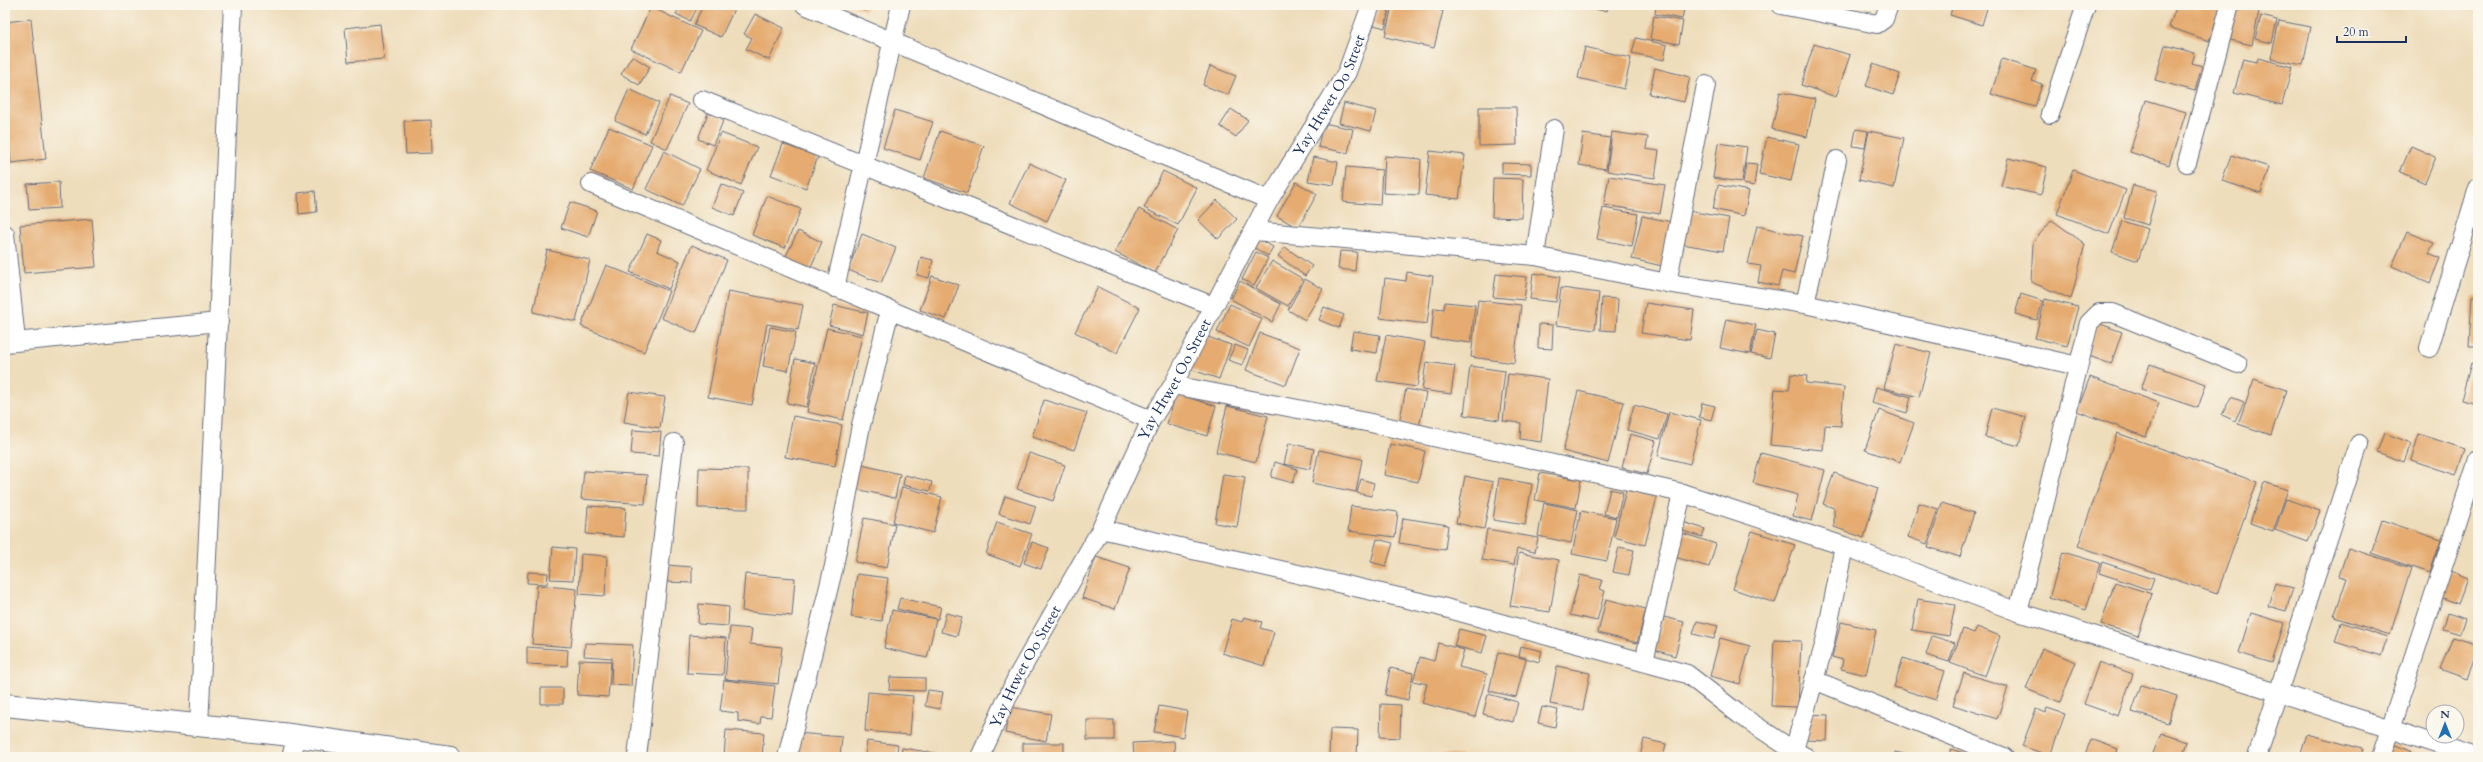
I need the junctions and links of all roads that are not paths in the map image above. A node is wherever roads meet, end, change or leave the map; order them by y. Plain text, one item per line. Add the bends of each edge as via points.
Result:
1 (233, 5) edge
2 (805, 5) edge
3 (901, 5) edge
4 (1371, 5) edge
5 (1781, 5) edge
6 (1889, 5) edge
7 (2086, 5) edge
8 (2230, 5) edge
9 (893, 42) junction
10 (1706, 86) dead end
11 (702, 100) dead end
12 (2050, 114) dead end
13 (1554, 130) dead end
14 (1837, 160) dead end
15 (2188, 163) dead end
16 (865, 165) junction
17 (591, 184) dead end
18 (2478, 188) edge
19 (1270, 200) junction
20 (1254, 230) junction
21 (5, 234) edge
22 (1535, 256) junction
23 (1667, 283) junction
24 (835, 288) junction
25 (1805, 304) junction
26 (1213, 306) junction
27 (890, 310) junction
28 (219, 322) junction
29 (11, 342) edge
30 (2429, 348) dead end
31 (2238, 364) dead end
32 (2078, 366) junction
33 (1173, 385) junction
34 (1151, 420) junction
35 (674, 442) dead end
36 (2359, 444) dead end
37 (2478, 459) edge
38 (1682, 493) junction
39 (1101, 529) junction
40 (1844, 546) junction
41 (2018, 612) junction
42 (1644, 662) junction
43 (1814, 680) junction
44 (2277, 692) junction
45 (5, 705) edge
46 (199, 726) junction
47 (2390, 730) junction
48 (297, 736) junction
49 (1798, 755) edge
50 (290, 757) edge
51 (450, 757) edge
52 (637, 757) edge
53 (787, 757) edge
54 (980, 757) edge
55 (2004, 757) edge
56 (2257, 757) edge
57 (2381, 757) edge
58 (2476, 757) edge

1 - 28 street
2 - 9 street
3 - 9 street
4 - 19 street, Yay Htwet Oo Street via 1347,72
5 - 6 street via 1877,24 1884,19
7 - 12 street
8 - 15 street
9 - 16 street
9 - 19 street
10 - 23 street
11 - 16 street
13 - 22 street
14 - 25 street
16 - 24 street
16 - 26 street
17 - 24 street
18 - 30 street
19 - 20 street, Yay Htwet Oo Street
20 - 22 street
20 - 26 street, Yay Htwet Oo Street
21 - 29 street
22 - 23 street
23 - 25 street
24 - 27 street
25 - 32 street
26 - 33 street, Yay Htwet Oo Street
27 - 34 street
27 - 53 street via 861,424 834,566
28 - 29 street
28 - 46 street
31 - 32 street via 2128,317 2099,313 2089,323
32 - 41 street
33 - 34 street, Yay Htwet Oo Street
33 - 38 street via 1386,427
34 - 39 street, Yay Htwet Oo Street
35 - 52 street
36 - 44 street
37 - 47 street
38 - 40 street
38 - 42 street
39 - 42 street via 1438,606
39 - 54 street, Yay Htwet Oo Street via 1017,677
40 - 41 street
40 - 43 street via 1825,642
41 - 44 street
42 - 49 street via 1687,674
43 - 49 street
43 - 55 street
44 - 47 street
44 - 56 street
45 - 46 street
46 - 48 street
47 - 57 street
47 - 58 street
48 - 50 street
48 - 51 street

